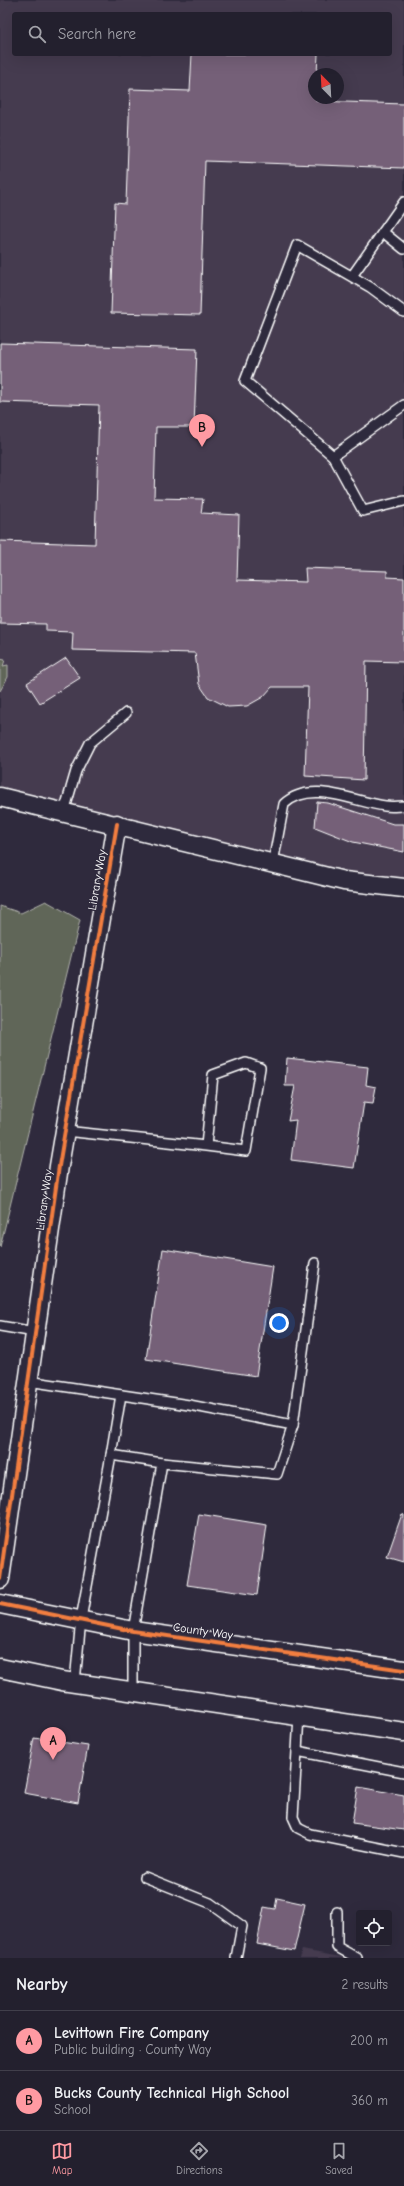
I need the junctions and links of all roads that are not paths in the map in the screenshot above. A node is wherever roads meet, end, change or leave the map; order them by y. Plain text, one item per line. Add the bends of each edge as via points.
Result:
1 (404, 202) edge
2 (383, 232) junction
3 (404, 249) edge
4 (352, 276) junction
5 (404, 312) edge
6 (404, 405) edge
7 (333, 456) junction
8 (404, 501) edge
9 (126, 713) dead end
10 (0, 796) edge
11 (404, 806) edge
12 (64, 812) junction
13 (117, 824) junction
14 (273, 862) junction
15 (404, 888) edge
16 (65, 1131) junction
17 (206, 1146) junction
18 (316, 1263) dead end
19 (0, 1326) edge
20 (35, 1332) junction
21 (28, 1381) junction
22 (122, 1395) junction
23 (293, 1425) junction
24 (111, 1455) junction
25 (162, 1463) junction
26 (0, 1579) edge
27 (0, 1604) edge
28 (81, 1619) junction
29 (133, 1631) junction
30 (0, 1668) edge
31 (404, 1670) edge
32 (75, 1682) junction
33 (133, 1691) junction
34 (299, 1715) junction
35 (404, 1732) edge
36 (297, 1751) junction
37 (404, 1772) edge
38 (404, 1853) edge
39 (145, 1877) dead end
40 (337, 1912) dead end
41 (236, 1958) edge
42 (357, 1958) edge

1 - 2 lane
2 - 3 lane
2 - 4 lane
4 - 5 lane
4 - 7 lane via 297,245 245,381
6 - 7 lane
7 - 8 lane via 363,511
9 - 12 lane via 90,743 76,771
10 - 12 street
11 - 14 lane via 386,807 333,794 298,794 284,804
12 - 13 street
13 - 14 street
13 - 16 street, Library Way
14 - 15 street via 344,881
16 - 17 lane
16 - 20 street, Library Way
17 - 17 lane via 213,1075 246,1063 260,1068 246,1151
18 - 23 lane
19 - 20 lane
20 - 21 street, Library Way
21 - 22 lane
21 - 26 street, Library Way
22 - 23 lane
22 - 24 lane
23 - 25 lane via 277,1474
24 - 25 lane
24 - 28 lane
25 - 29 lane
27 - 28 street, County Way
28 - 29 street, County Way
28 - 32 lane
29 - 31 street, County Way
29 - 33 lane
30 - 32 street
32 - 33 street
33 - 34 street
34 - 35 street
34 - 36 lane
36 - 37 lane
36 - 38 lane via 293,1818 298,1828 310,1834
39 - 41 lane via 210,1903 242,1926
40 - 42 lane via 337,1947

